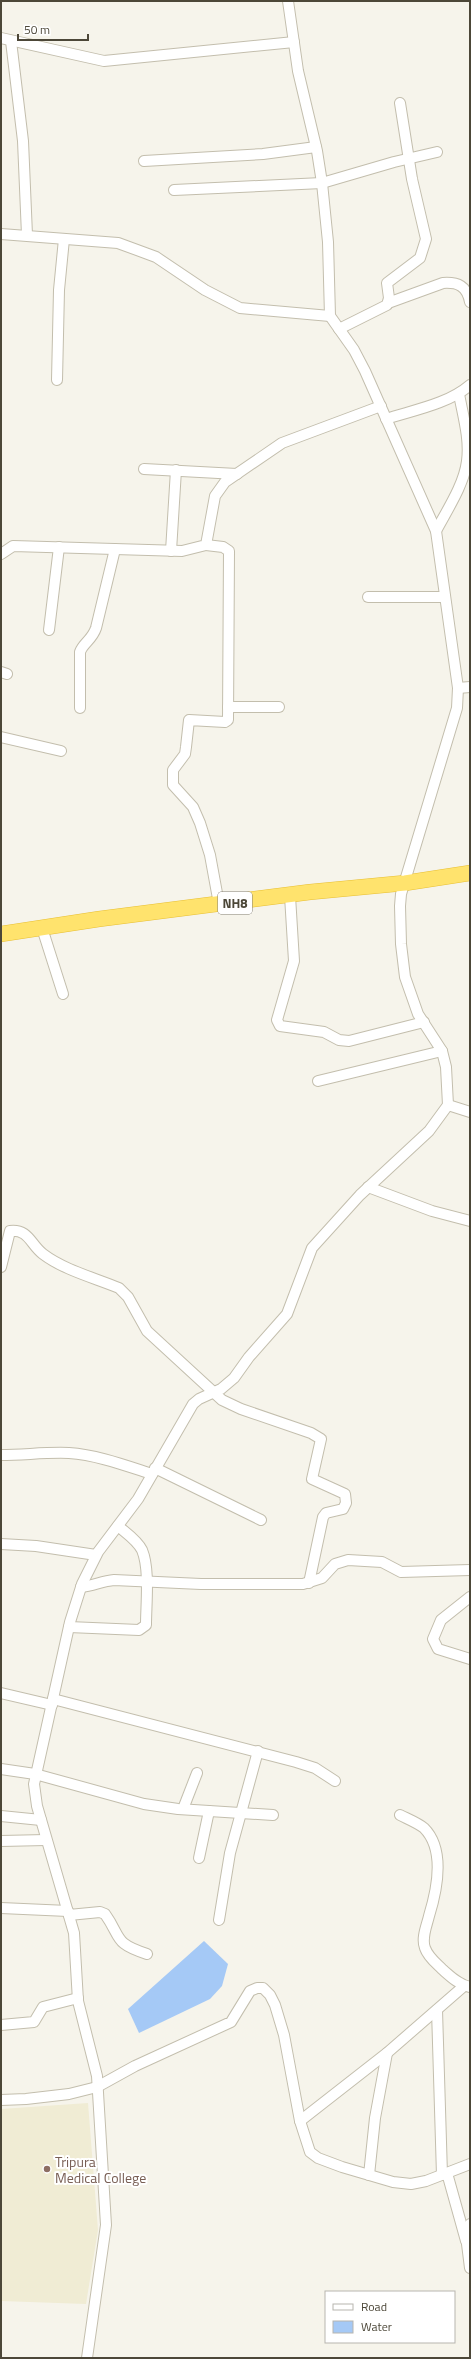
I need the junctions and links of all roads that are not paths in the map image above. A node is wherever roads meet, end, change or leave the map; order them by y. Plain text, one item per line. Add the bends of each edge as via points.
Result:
1 (288, 1) edge
2 (6, 40) edge
3 (294, 42) junction
4 (400, 103) dead end
5 (316, 147) junction
6 (437, 152) dead end
7 (410, 158) junction
8 (144, 161) dead end
9 (322, 183) junction
10 (174, 190) dead end
11 (1, 234) edge
12 (27, 235) junction
13 (64, 240) junction
14 (470, 302) edge
15 (388, 303) junction
16 (330, 316) junction
17 (339, 329) junction
18 (57, 380) dead end
19 (470, 385) edge
20 (459, 394) junction
21 (381, 406) junction
22 (386, 419) junction
23 (469, 462) edge
24 (144, 469) dead end
25 (176, 470) junction
26 (237, 474) junction
27 (436, 531) junction
28 (206, 545) junction
29 (59, 547) junction
30 (115, 549) junction
31 (172, 550) junction
32 (2, 552) edge
33 (368, 597) dead end
34 (445, 597) junction
35 (49, 630) dead end
36 (470, 687) edge
37 (458, 688) junction
38 (228, 707) junction
39 (279, 707) dead end
40 (80, 708) dead end
41 (1, 737) edge
42 (61, 751) dead end
43 (470, 873) edge
44 (405, 883) junction
45 (290, 896) junction
46 (219, 904) junction
47 (42, 928) junction
48 (1, 934) edge
49 (63, 994) dead end
50 (424, 1022) junction
51 (442, 1051) junction
52 (318, 1081) dead end
53 (448, 1105) junction
54 (470, 1112) edge
55 (368, 1187) junction
56 (470, 1221) edge
57 (1, 1267) edge
58 (214, 1391) junction
59 (1, 1455) edge
60 (153, 1471) junction
61 (261, 1520) dead end
62 (118, 1526) junction
63 (1, 1544) edge
64 (96, 1555) junction
65 (470, 1570) edge
66 (146, 1582) junction
67 (309, 1583) junction
68 (81, 1586) junction
69 (470, 1597) edge
70 (69, 1627) junction
71 (470, 1659) edge
72 (1, 1693) edge
73 (52, 1702) junction
74 (258, 1751) junction
75 (1, 1769) edge
76 (197, 1773) dead end
77 (35, 1774) junction
78 (335, 1781) dead end
79 (182, 1809) junction
80 (209, 1811) junction
81 (241, 1814) junction
82 (273, 1815) dead end
83 (400, 1815) dead end
84 (1, 1816) edge
85 (41, 1820) junction
86 (46, 1840) junction
87 (1, 1841) edge
88 (199, 1858) dead end
89 (1, 1908) edge
90 (69, 1913) junction
91 (219, 1920) dead end
92 (147, 1954) dead end
93 (467, 1986) edge
94 (78, 1998) junction
95 (437, 2010) junction
96 (1, 2025) edge
97 (387, 2053) junction
98 (97, 2087) junction
99 (1, 2100) edge
100 (300, 2121) junction
101 (470, 2164) edge
102 (444, 2174) junction
103 (369, 2175) junction
104 (470, 2224) edge
105 (466, 2241) junction
106 (469, 2263) edge
107 (87, 2358) edge

1 - 3 street
2 - 3 street via 104,61
2 - 12 street via 23,141
3 - 5 street via 298,71
4 - 7 street
5 - 8 street via 263,154
5 - 9 street
6 - 7 street
7 - 9 street
7 - 15 street via 412,179 426,239 420,258 387,283
9 - 10 street
9 - 16 street via 328,242
11 - 12 street
12 - 13 street
13 - 16 street via 118,243 156,257 205,290 240,308
13 - 18 street via 59,290
14 - 15 street via 465,289 452,282
15 - 17 street
16 - 17 street
17 - 21 street via 354,350
19 - 20 street
20 - 22 street
20 - 23 street
21 - 22 street
21 - 26 street via 282,443
22 - 27 street
23 - 27 street
24 - 25 street
25 - 26 street
25 - 31 street
26 - 28 street via 220,487 215,496
27 - 34 street
28 - 31 street via 182,551
28 - 38 street via 223,547 229,551
29 - 30 street
29 - 32 street via 13,546
29 - 35 street
30 - 31 street
30 - 40 street via 96,628 92,638 82,646 80,652
33 - 34 street
34 - 37 street
36 - 37 street
37 - 44 street via 458,708
38 - 39 street
38 - 46 street via 228,720 225,722 189,720 185,754 173,770 172,777 173,785 193,807 206,839
41 - 42 street
43 - 44 highway, NH8
44 - 45 highway, NH8 via 357,886
44 - 50 street via 400,906 402,961 410,994
45 - 46 highway, NH8
45 - 50 street via 294,961 277,1020 280,1026 324,1032 339,1040 350,1041
46 - 47 highway, NH8
47 - 48 highway, NH8
47 - 49 street
50 - 51 street
51 - 52 street
51 - 53 street via 446,1067
53 - 54 street
53 - 55 street via 429,1131
55 - 56 street via 432,1211
55 - 58 street via 312,1248 287,1314 279,1325 263,1340 234,1378 221,1389
57 - 58 street via 10,1230 18,1230 29,1236 42,1253 119,1288 128,1297 147,1331
58 - 60 street via 193,1404
58 - 67 street via 222,1400 241,1409 322,1439 312,1479 345,1494 346,1502 343,1509 326,1513 323,1517
59 - 60 street via 82,1455
60 - 61 street
60 - 62 street via 138,1499
62 - 64 street
62 - 66 street via 137,1542 142,1550
63 - 64 street via 36,1546
64 - 68 street
65 - 67 street via 402,1572 382,1562 340,1560 328,1569 322,1578
66 - 67 street via 257,1585
66 - 68 street via 114,1580
66 - 70 street via 146,1625 143,1629
68 - 70 street
69 - 71 street via 440,1620 433,1639 438,1649
70 - 73 street
72 - 73 street
73 - 74 street
73 - 77 street
74 - 78 street via 315,1768
74 - 81 street
75 - 77 street
76 - 79 street
77 - 79 street via 144,1804
77 - 85 street via 35,1791
79 - 80 street
80 - 81 street
80 - 88 street
81 - 82 street
81 - 91 street via 227,1868
83 - 93 street via 423,1827 432,1837 436,1850 434,1901 424,1934 424,1947 430,1957
84 - 85 street
85 - 86 street
86 - 87 street
86 - 90 street
89 - 90 street
90 - 92 street via 105,1914 122,1943
90 - 94 street via 74,1933
93 - 95 street
94 - 96 street via 43,2007 34,2022
94 - 98 street via 96,2068
95 - 97 street
95 - 102 street
97 - 100 street
97 - 103 street via 375,2118
98 - 99 street via 69,2094
98 - 100 street via 135,2066 231,2022 250,1991 263,1988 275,2005 284,2035
98 - 107 street via 106,2225
100 - 103 street via 310,2152 318,2158
101 - 102 street
102 - 103 street via 411,2184
102 - 105 street
104 - 105 street
105 - 106 street

